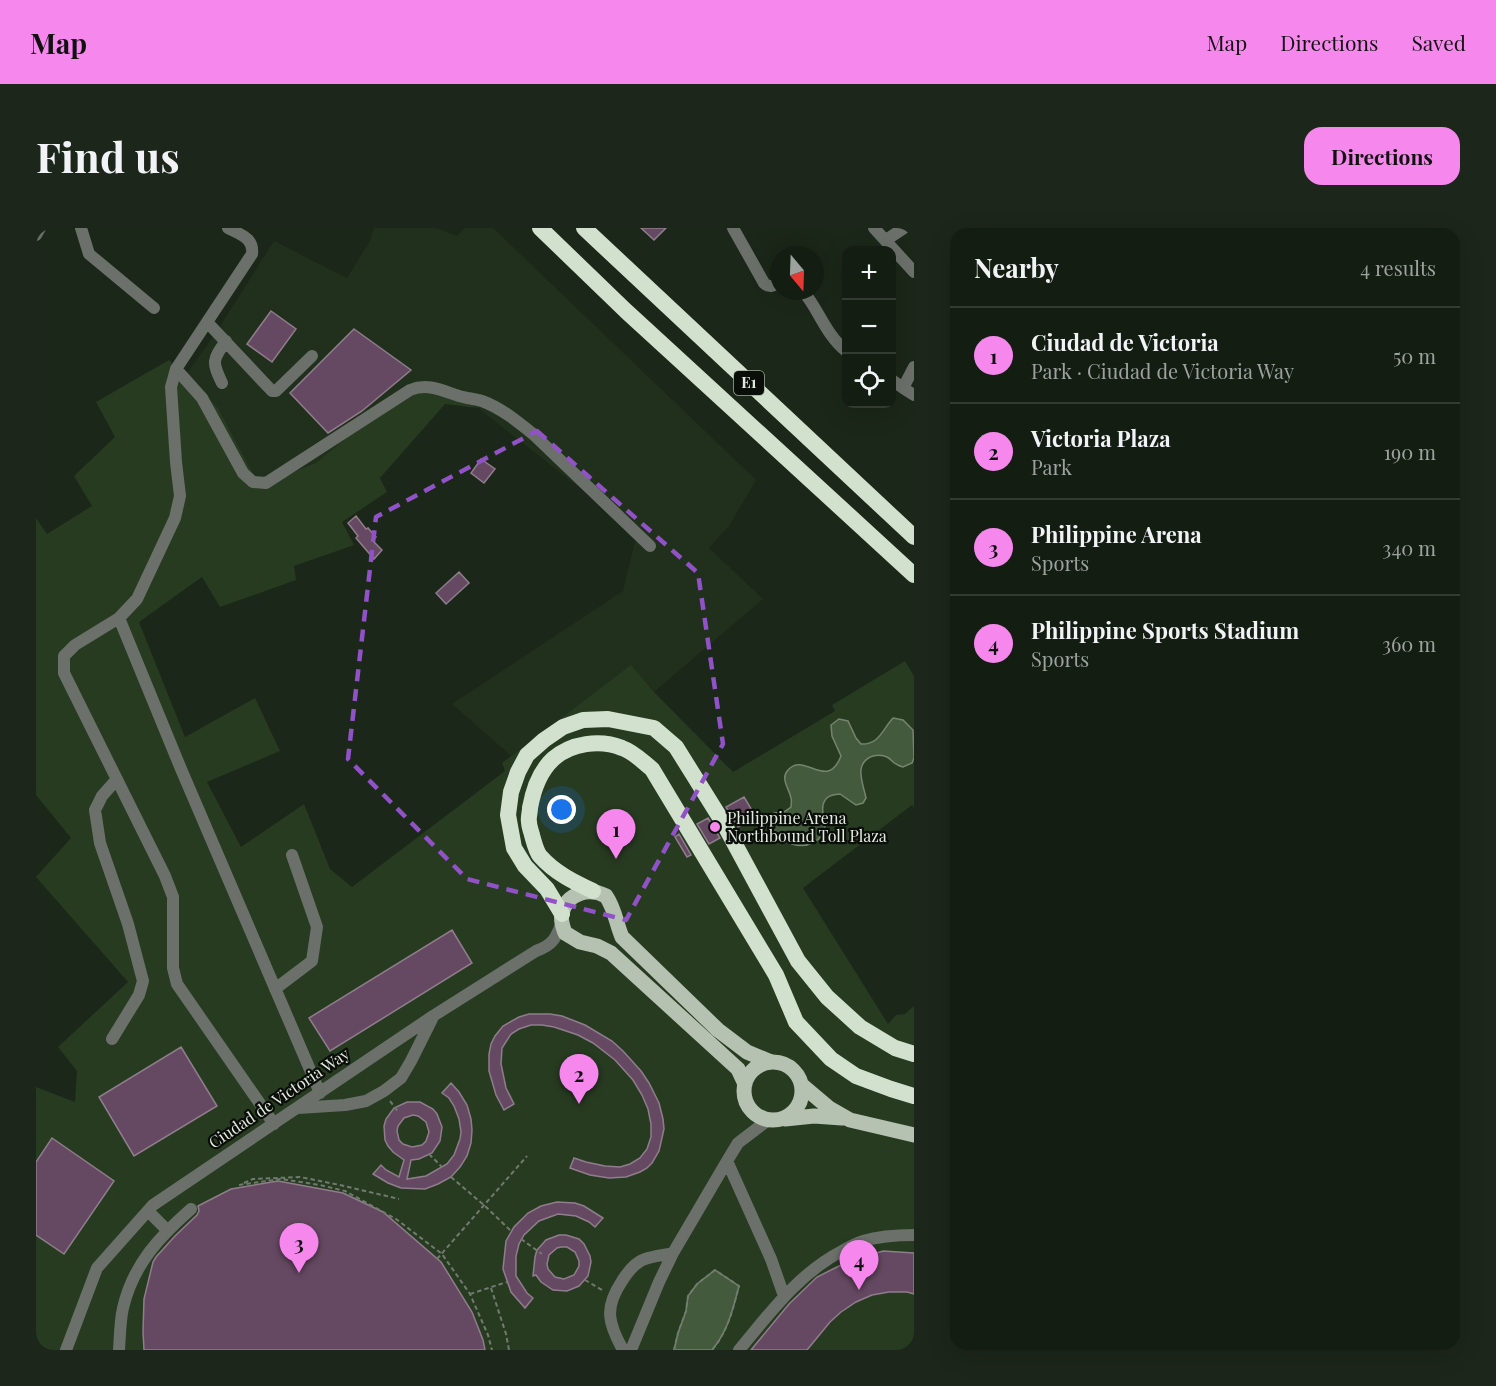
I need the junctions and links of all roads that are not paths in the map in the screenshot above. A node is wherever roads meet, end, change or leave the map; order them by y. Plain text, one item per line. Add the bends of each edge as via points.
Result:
1 (40, 228) edge
2 (81, 228) edge
3 (228, 228) edge
4 (540, 228) edge
5 (584, 228) edge
6 (733, 228) edge
7 (874, 228) edge
8 (904, 228) edge
9 (36, 236) edge
10 (886, 240) junction
11 (914, 272) edge
12 (770, 286) edge
13 (808, 300) edge
14 (154, 308) dead end
15 (207, 322) junction
16 (226, 340) junction
17 (842, 348) edge
18 (312, 356) dead end
19 (914, 367) edge
20 (176, 369) junction
21 (896, 383) edge
22 (222, 384) dead end
23 (909, 392) edge
24 (914, 537) edge
25 (650, 546) dead end
26 (914, 575) edge
27 (119, 618) junction
28 (117, 780) junction
29 (292, 855) dead end
30 (593, 891) junction
31 (562, 918) junction
32 (275, 989) junction
33 (433, 1017) junction
34 (112, 1039) dead end
35 (914, 1054) edge
36 (771, 1062) junction
37 (745, 1084) junction
38 (803, 1086) junction
39 (320, 1093) junction
40 (914, 1096) edge
41 (296, 1108) junction
42 (775, 1119) junction
43 (850, 1120) junction
44 (274, 1124) junction
45 (914, 1135) edge
46 (727, 1161) junction
47 (191, 1209) dead end
48 (148, 1211) junction
49 (168, 1231) junction
50 (914, 1235) edge
51 (673, 1253) junction
52 (784, 1296) junction
53 (66, 1350) edge
54 (119, 1350) edge
55 (623, 1350) edge
56 (631, 1350) edge
57 (739, 1350) edge

1 - 9 street
2 - 14 street via 89,254
3 - 15 street via 249,240 252,254
4 - 26 highway, E1
5 - 24 highway, E1
6 - 12 street via 764,283
7 - 10 street
8 - 10 street
10 - 11 street
13 - 17 street
15 - 16 street
15 - 20 street
16 - 18 street via 272,391
16 - 22 street via 214,366
19 - 23 street
20 - 25 street via 202,398 243,474 253,482 266,483 410,390 421,386 435,388 482,401 513,418
20 - 27 street via 171,387 180,496 176,518 137,599
21 - 23 street
27 - 28 street via 64,656 64,673
27 - 32 street
28 - 34 street via 95,810 100,843 143,981 139,995
28 - 44 street via 173,897 173,968 177,984
29 - 32 street via 317,927 312,961
30 - 31 main road via 573,896
30 - 36 main road via 610,902 622,937 718,1030 747,1052
30 - 40 highway via 563,877 539,855 529,821 537,785 553,759 587,743 623,748 652,769 776,975 796,1022 831,1059 856,1076
31 - 33 street, Ciudad de Victoria Way via 557,936 549,946
31 - 35 highway via 548,889 513,848 508,815 518,772 527,755 544,740 583,720 608,719 654,728 682,756 798,961 827,997 860,1027 895,1048
31 - 37 main road via 565,933 611,953 738,1069
32 - 39 street
33 - 39 street, Ciudad de Victoria Way
33 - 41 street via 401,1077 384,1091 366,1101
36 - 37 main road via 752,1071
36 - 38 main road via 791,1068
37 - 42 main road via 744,1096 750,1109 757,1117
38 - 42 main road via 799,1106
38 - 43 main road
39 - 41 street, Ciudad de Victoria Way
41 - 44 street, Ciudad de Victoria Way
42 - 43 main road via 814,1116
42 - 46 street via 738,1143
43 - 45 main road
44 - 48 street, Ciudad de Victoria Way
46 - 51 street
46 - 52 street
47 - 49 street
48 - 49 street
48 - 53 street, Ciudad de Victoria Way via 97,1268
49 - 54 street via 135,1274 123,1309
50 - 52 street via 861,1241 830,1257
51 - 55 street via 644,1259 626,1274 612,1295 613,1332
51 - 56 street
52 - 57 street

